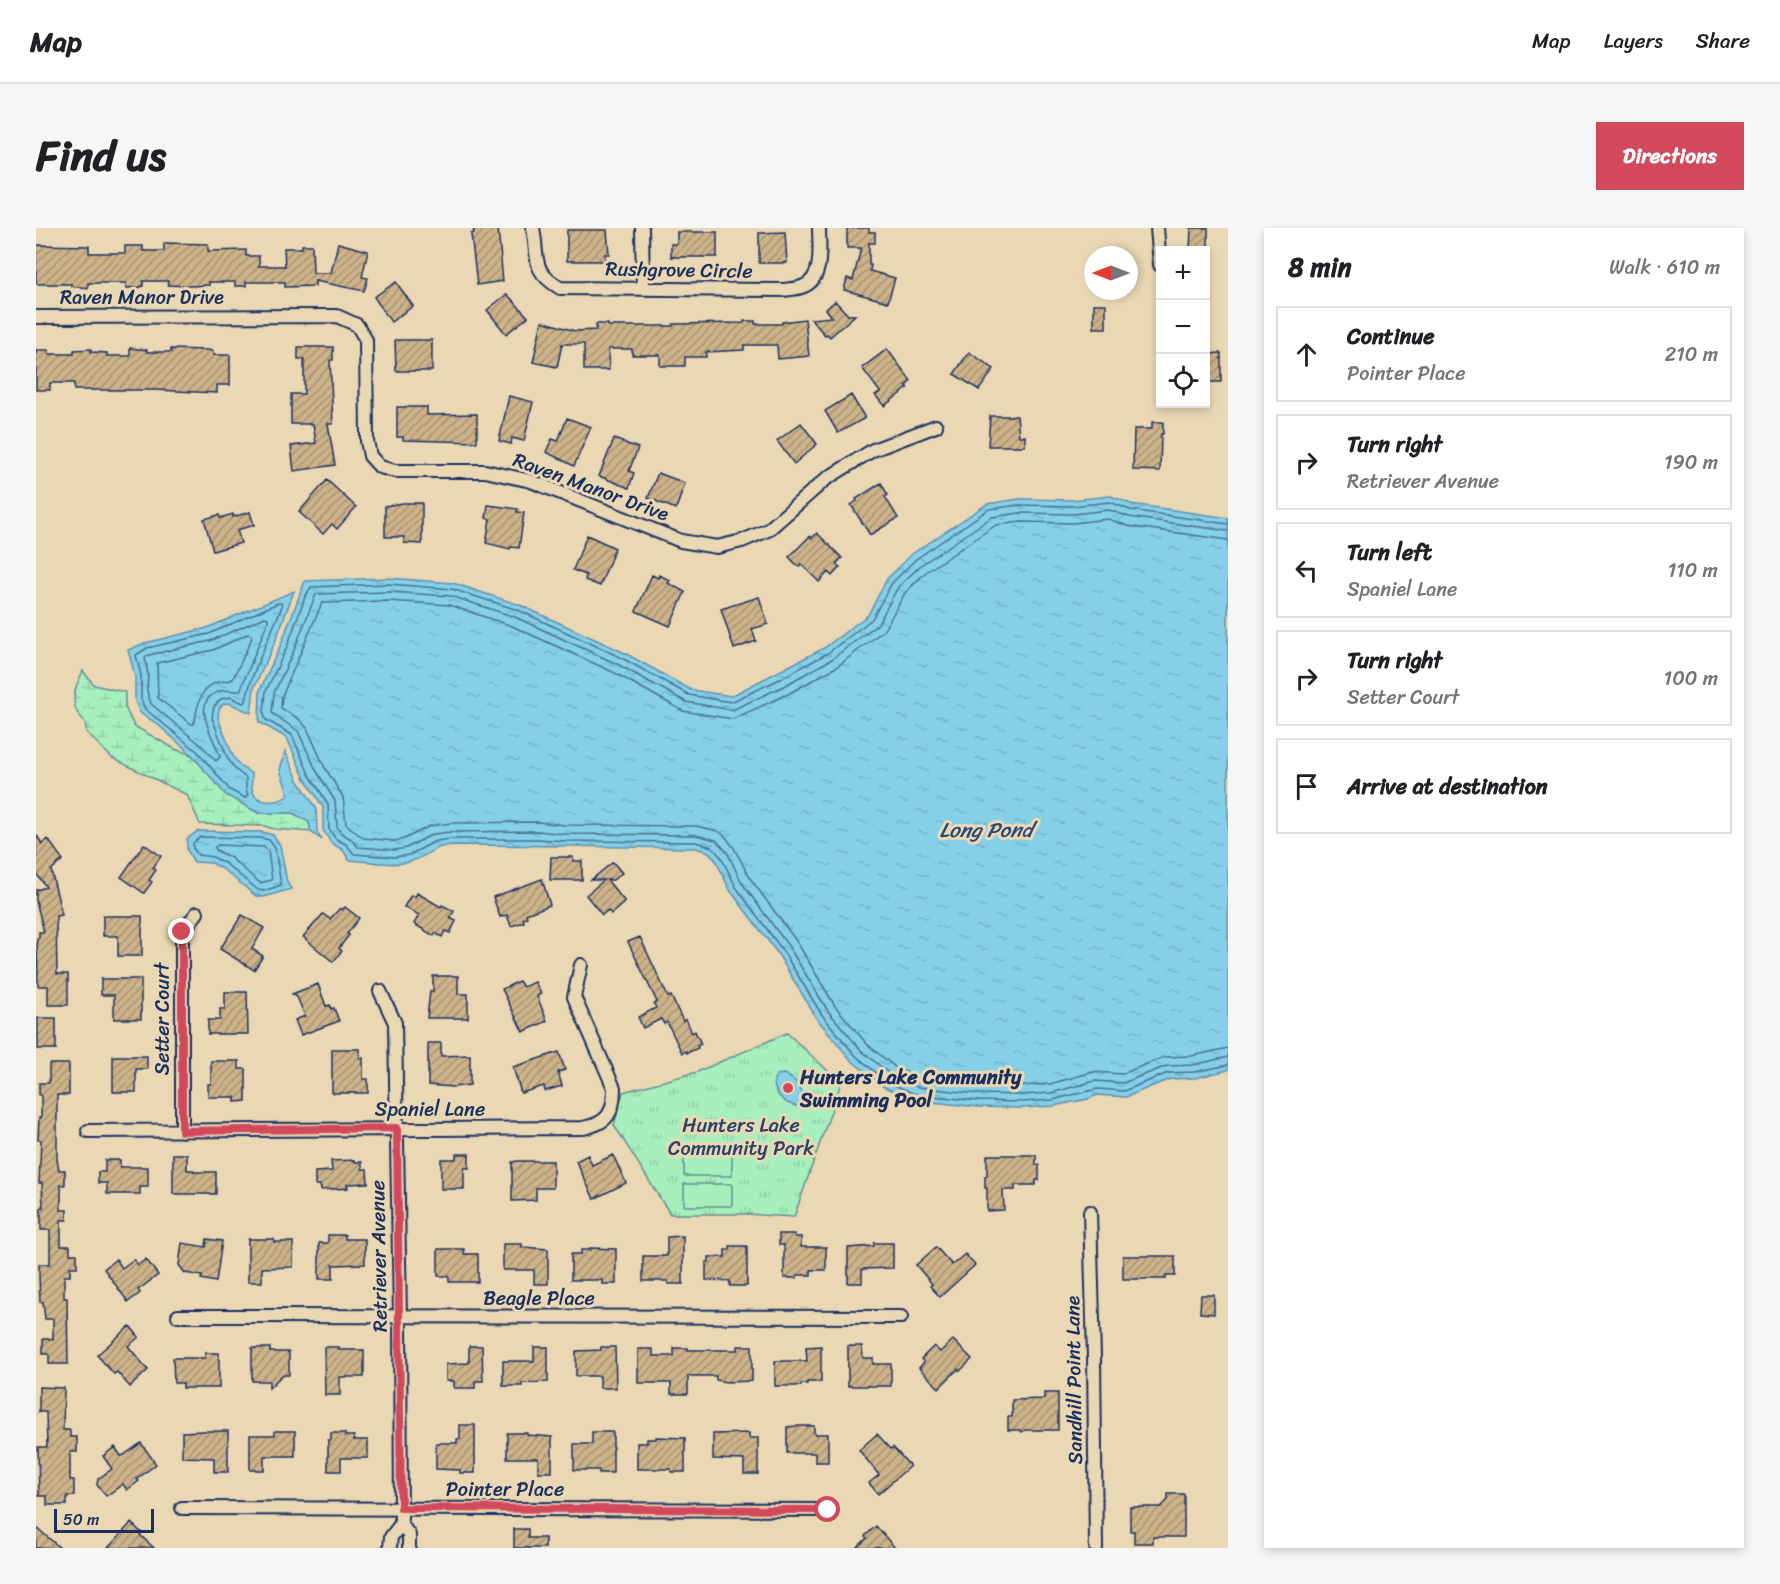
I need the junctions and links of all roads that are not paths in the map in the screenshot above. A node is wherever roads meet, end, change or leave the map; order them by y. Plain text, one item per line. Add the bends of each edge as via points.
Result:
1 (533, 228) edge
2 (642, 228) edge
3 (819, 228) edge
4 (1157, 228) edge
5 (1159, 246) edge
6 (643, 289) junction
7 (36, 317) edge
8 (936, 426) dead end
9 (197, 913) dead end
10 (580, 965) dead end
11 (380, 991) dead end
12 (397, 1128) junction
13 (88, 1131) dead end
14 (182, 1131) junction
15 (1090, 1212) dead end
16 (178, 1316) dead end
17 (901, 1317) dead end
18 (400, 1318) junction
19 (182, 1508) dead end
20 (401, 1508) junction
21 (828, 1510) dead end
22 (401, 1524) junction
23 (390, 1548) edge
24 (409, 1548) edge
25 (1096, 1548) edge

1 - 6 street, Rushgrove Circle via 537,267 546,280 560,288
2 - 6 street
3 - 6 street, Rushgrove Circle via 820,260 815,276 805,286 784,290
4 - 5 street
7 - 8 street, Raven Manor Drive via 337,315 357,325 366,340 367,441 370,456 380,467 395,471 485,471 531,481 681,541 717,547 768,530 826,479 873,450
9 - 14 street, Setter Court via 182,932
10 - 12 street, Spaniel Lane via 574,997 614,1088 614,1104 608,1117 596,1126 583,1128
11 - 12 street, Retriever Avenue via 395,1023
12 - 14 street, Spaniel Lane
12 - 18 street, Retriever Avenue
13 - 14 street, Spaniel Lane
15 - 25 street, Sandhill Point Lane
16 - 18 street, Beagle Place
17 - 18 street, Beagle Place
18 - 20 street, Retriever Avenue
19 - 20 street, Pointer Place
20 - 21 street, Pointer Place
20 - 22 street, Retriever Avenue
22 - 23 street, Retriever Avenue via 390,1537
22 - 24 street, Retriever Avenue via 409,1535

